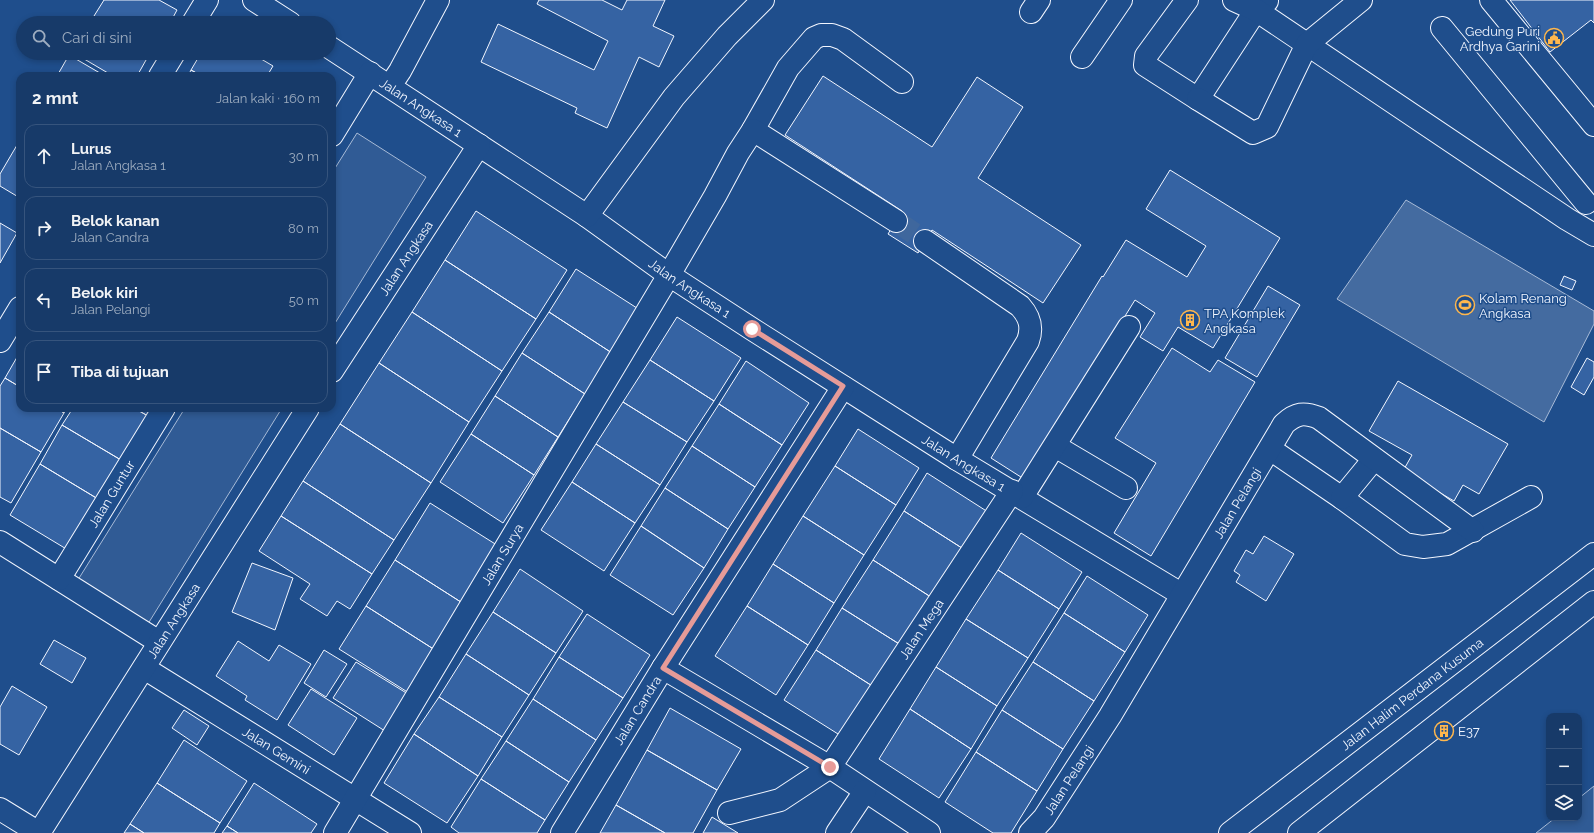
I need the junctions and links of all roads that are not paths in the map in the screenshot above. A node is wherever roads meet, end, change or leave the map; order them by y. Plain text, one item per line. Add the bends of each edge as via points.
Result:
1 (207, 0) edge
2 (254, 0) edge
3 (438, 0) edge
4 (763, 0) edge
5 (1121, 0) edge
6 (1187, 0) edge
7 (1234, 0) edge
8 (1361, 0) edge
9 (1491, 0) edge
10 (1262, 5) edge
11 (197, 16) edge
12 (279, 16) edge
13 (1442, 28) dead end
14 (1307, 44) junction
15 (336, 51) edge
16 (1082, 57) dead end
17 (170, 60) edge
18 (162, 72) edge
19 (370, 73) junction
20 (902, 82) dead end
21 (390, 86) junction
22 (1198, 99) junction
23 (1594, 124) edge
24 (336, 128) edge
25 (753, 130) junction
26 (479, 144) junction
27 (1590, 200) edge
28 (587, 216) junction
29 (1566, 219) junction
30 (896, 222) tunnel mouth
31 (1594, 236) edge
32 (925, 241) tunnel mouth
33 (669, 275) junction
34 (16, 315) edge
35 (1129, 327) dead end
36 (0, 341) edge
37 (336, 365) edge
38 (843, 386) junction
39 (162, 412) edge
40 (305, 412) edge
41 (1055, 446) junction
42 (1270, 449) junction
43 (957, 459) junction
44 (1374, 459) junction
45 (1126, 488) dead end
46 (1017, 494) junction
47 (1342, 498) junction
48 (1531, 498) dead end
49 (1472, 530) junction
50 (0, 542) edge
51 (1594, 554) edge
52 (59, 578) junction
53 (1181, 594) junction
54 (1594, 602) edge
55 (159, 642) junction
56 (144, 668) junction
57 (663, 668) junction
58 (830, 767) junction
59 (865, 791) junction
60 (356, 799) junction
61 (0, 809) edge
62 (729, 813) dead end
63 (39, 833) edge
64 (335, 833) edge
65 (410, 833) edge
66 (562, 833) edge
67 (837, 833) edge
68 (929, 833) edge
69 (1030, 833) edge
70 (1230, 833) edge
71 (1299, 833) edge

1 - 11 street
2 - 12 street
3 - 21 street
4 - 28 street via 727,36 674,98
5 - 16 street
6 - 22 street via 1146,56 1145,65
7 - 10 street
8 - 14 street
9 - 23 street
10 - 14 street
10 - 22 street
13 - 27 street
14 - 22 street via 1267,127 1253,133
14 - 29 street
15 - 19 street, Jalan Angkasa 1
17 - 18 street
19 - 21 street, Jalan Angkasa 1
19 - 24 street
20 - 25 street, Jalan Surya via 843,39 832,35 814,38 788,68
21 - 26 street, Jalan Angkasa 1
25 - 30 street
25 - 33 street, Jalan Surya
26 - 28 street, Jalan Angkasa 1
26 - 37 street, Jalan Angkasa
27 - 29 street
28 - 33 street, Jalan Angkasa 1
29 - 31 street
32 - 43 street via 1020,306 1031,324 1028,341
33 - 38 street, Jalan Angkasa 1
33 - 60 street, Jalan Surya
34 - 36 street
35 - 41 street, Jalan Mega
38 - 43 street, Jalan Angkasa 1
38 - 57 street, Jalan Candra
39 - 52 street, Jalan Guntur
40 - 55 street, Jalan Angkasa
41 - 45 street
41 - 46 street, Jalan Mega
42 - 44 street, Jalan Pelangi via 1284,424 1298,414 1309,414 1319,418
42 - 47 street
42 - 53 street, Jalan Pelangi
43 - 46 street, Jalan Angkasa 1
44 - 47 street
44 - 49 street, Jalan Pelangi
46 - 53 street, Jalan Angkasa 1
46 - 58 street, Jalan Mega
47 - 49 street via 1405,544 1423,548 1434,547 1447,544
48 - 49 street
50 - 52 street
51 - 70 street, Jalan Halim Perdana Kusuma
52 - 55 street
53 - 69 street, Jalan Pelangi via 1110,716 1044,818
54 - 71 street
55 - 56 street, Jalan Angkasa
56 - 60 street, Jalan Gemini
56 - 63 street, Jalan Angkasa
57 - 58 street
57 - 66 street, Jalan Candra
58 - 59 street
58 - 62 street via 780,800
59 - 67 street
59 - 68 street
60 - 64 street, Jalan Surya
60 - 65 street, Jalan Gemini
61 - 63 street

